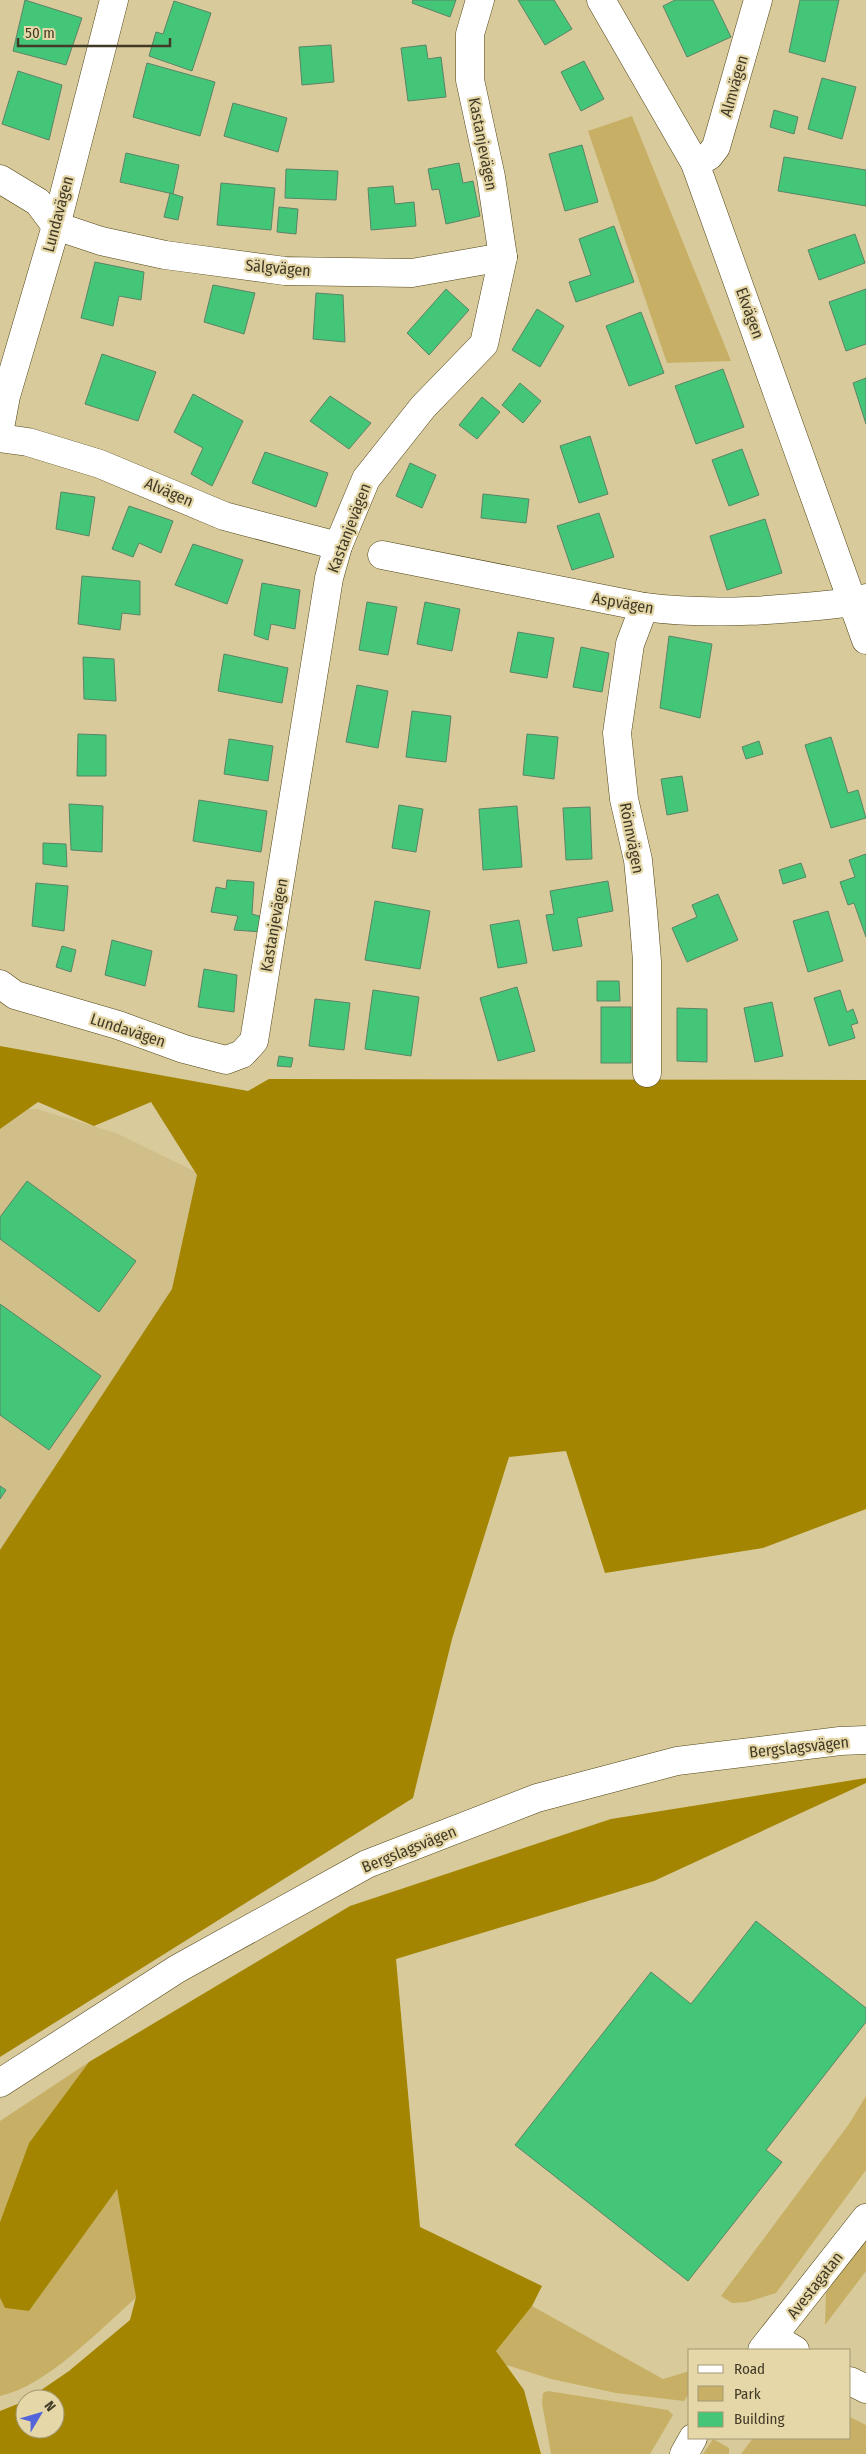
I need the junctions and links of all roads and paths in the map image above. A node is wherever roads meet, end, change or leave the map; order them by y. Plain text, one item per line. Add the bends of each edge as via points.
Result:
1 (114, 0) edge
2 (480, 0) edge
3 (601, 0) edge
4 (758, 0) edge
5 (695, 163) junction
6 (0, 178) edge
7 (56, 226) junction
8 (503, 256) junction
9 (0, 428) edge
10 (0, 438) edge
11 (338, 546) junction
12 (382, 556) dead end
13 (860, 600) edge
14 (644, 607) junction
15 (866, 640) edge
16 (0, 984) edge
17 (254, 1040) joint
18 (647, 1073) dead end
19 (866, 1740) edge
20 (0, 2083) edge
21 (866, 2218) edge
22 (777, 2346) edge
23 (851, 2382) edge
24 (866, 2390) edge
25 (692, 2439) edge
26 (684, 2454) edge

1 - 7 street, Lundavägen
2 - 8 street, Kastanjevägen via 470,34 470,80 491,177
3 - 5 street, Ekvägen
4 - 5 street, Almvägen via 716,147 709,156
5 - 13 street, Ekvägen
6 - 7 street via 38,202
7 - 8 street, Sälgvägen via 101,241 165,255 285,271 412,273
7 - 9 street, Lundavägen via 6,396
8 - 11 street, Kastanjevägen via 484,344 423,407 366,479
10 - 11 street, Alvägen via 28,442 100,464 224,516
11 - 17 street, Kastanjevägen via 329,578 296,797
12 - 14 street, Aspvägen
13 - 14 street, Aspvägen via 743,613
13 - 15 street, Ekvägen
14 - 18 street, Rönnvägen via 630,644 617,733 624,799 638,860 643,911 647,961
16 - 17 street, Lundavägen via 15,995 226,1060 242,1054
19 - 20 street, Bergslagsvägen via 677,1761 537,1798 367,1864 177,1970
21 - 22 street, Avestagatan
23 - 24 street
25 - 26 street

